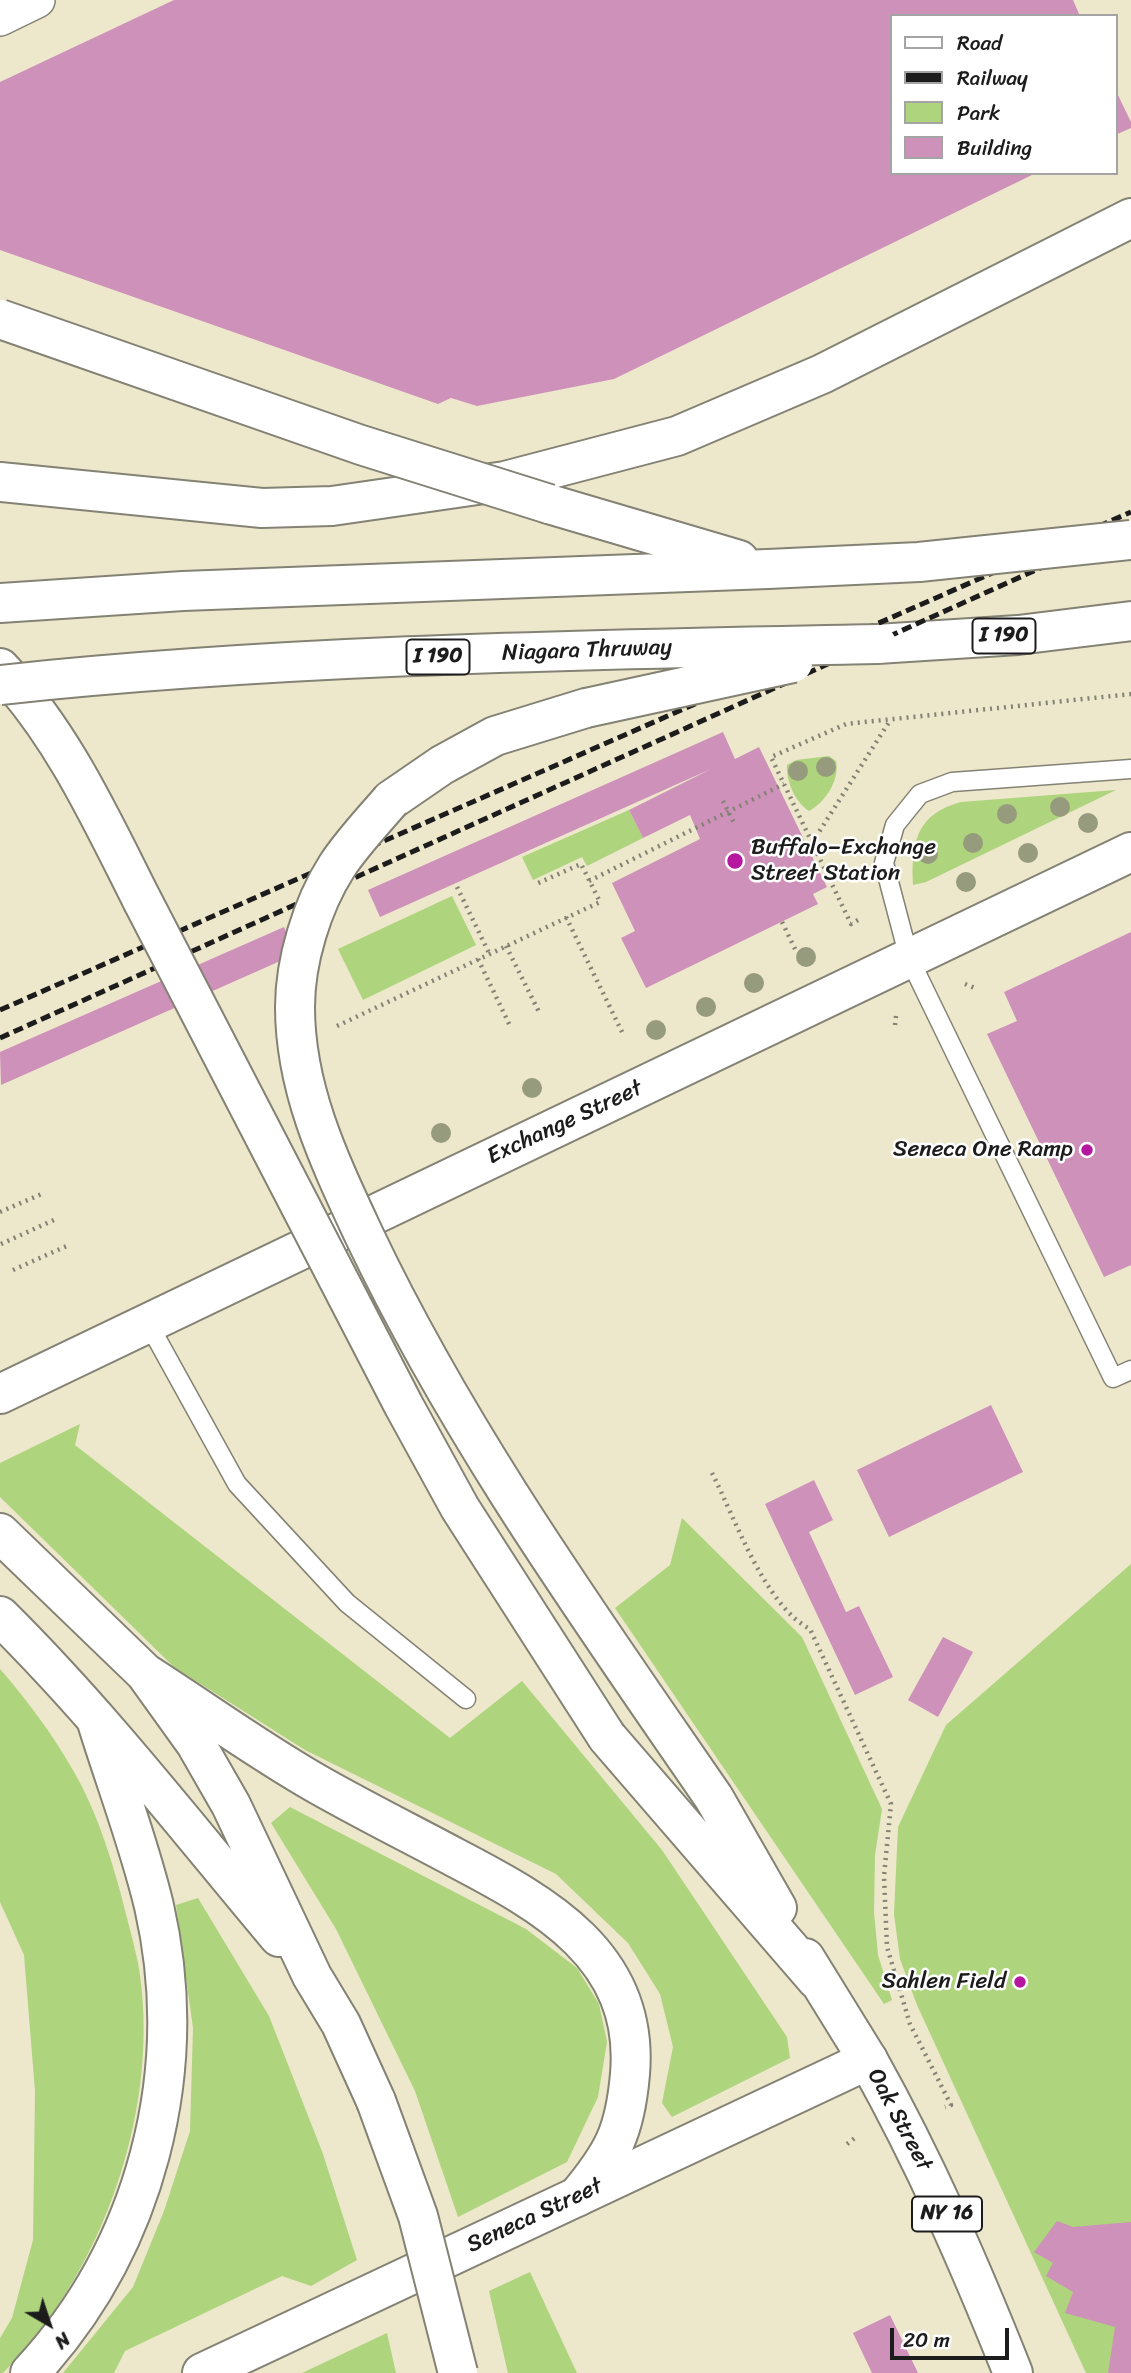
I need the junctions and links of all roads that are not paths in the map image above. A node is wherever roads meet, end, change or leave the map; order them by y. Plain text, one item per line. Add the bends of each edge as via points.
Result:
1 (37, 0) edge
2 (0, 18) edge
3 (1131, 218) edge
4 (0, 319) edge
5 (0, 482) edge
6 (1131, 540) edge
7 (768, 569) junction
8 (0, 603) edge
9 (1131, 621) edge
10 (877, 644) junction
11 (0, 668) edge
12 (0, 685) edge
13 (1131, 769) edge
14 (1131, 852) edge
15 (909, 958) junction
16 (148, 1323) junction
17 (1131, 1370) edge
18 (0, 1394) edge
19 (7, 1539) edge
20 (0, 1616) edge
21 (145, 1673) junction
22 (466, 1699) dead end
23 (96, 1719) junction
24 (312, 1976) junction
25 (817, 1980) junction
26 (868, 2060) junction
27 (577, 2197) junction
28 (30, 2373) edge
29 (202, 2373) edge
30 (457, 2373) edge
31 (1013, 2373) edge

1 - 2 street
3 - 5 main road, bridge via 822,374 677,436 505,481 332,506 262,508
4 - 7 main road, bridge via 361,445
6 - 7 main road, bridge via 946,560
7 - 8 main road via 183,591
9 - 10 main road, Niagara Thruway / I 190 via 1018,635
10 - 12 main road, Niagara Thruway / I 190, bridge via 324,662 121,672
10 - 25 main road, bridge via 586,708 495,736 442,765 391,800 337,867 305,935 295,1005 300,1074 327,1154 388,1284 498,1478 714,1798
11 - 25 main road, bridge via 51,730 78,773 460,1508 607,1737
13 - 15 lane via 952,782 920,794 895,825 884,863
14 - 15 main road, Exchange Street
15 - 16 main road, Exchange Street
15 - 17 lane via 1114,1378
16 - 18 main road, Exchange Street
16 - 22 lane via 237,1484 347,1603
19 - 21 main road
20 - 23 main road
21 - 24 main road via 219,1782
21 - 27 main road via 317,1784 520,1892 591,1948 613,1983 632,2051 620,2133 606,2162
23 - 24 main road
23 - 28 main road via 153,1906 165,1983 166,2054 155,2139 130,2222 69,2326
24 - 30 main road, bridge via 341,2024 376,2101 418,2216
25 - 26 main road, Oak Street
26 - 27 main road, Seneca Street
26 - 31 main road, Oak Street / NY 16 via 963,2246
27 - 29 main road, Seneca Street

